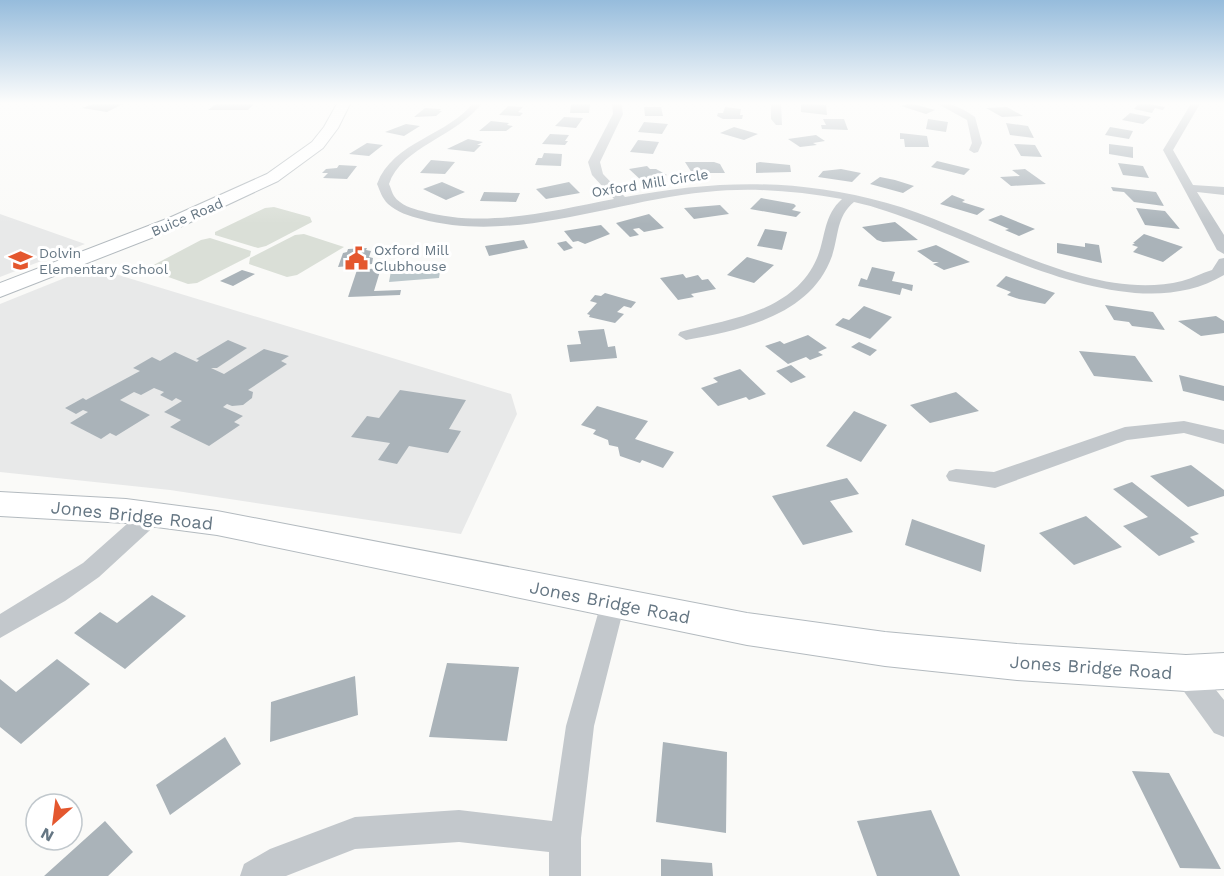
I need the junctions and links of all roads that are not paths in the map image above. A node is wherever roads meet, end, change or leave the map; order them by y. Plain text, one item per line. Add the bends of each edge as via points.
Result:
1 (319, 143) edge
2 (423, 143) edge
3 (604, 143) edge
4 (977, 143) edge
5 (1172, 143) edge
6 (974, 150) dead end
7 (1189, 189) junction
8 (1224, 191) edge
9 (851, 198) junction
10 (622, 201) junction
11 (1224, 250) edge
12 (1224, 262) edge
13 (0, 290) edge
14 (686, 335) dead end
15 (1224, 437) edge
16 (956, 476) dead end
17 (0, 504) edge
18 (153, 514) junction
19 (613, 603) junction
20 (0, 627) edge
21 (1224, 671) edge
22 (1186, 673) junction
23 (1224, 723) edge
24 (565, 838) junction
25 (256, 876) edge
26 (565, 876) edge

1 - 13 main road, Buice Road via 278,174 236,196
2 - 10 street, Oxford Mill Circle via 387,169 384,186 398,207 442,220 503,223
3 - 10 street via 594,162 598,175
4 - 6 street
5 - 7 street via 1168,150
7 - 8 street
7 - 11 street via 1217,231
9 - 10 street, Oxford Mill Circle via 776,187 730,186
9 - 12 street, Oxford Mill Circle via 924,218 1069,278 1137,288 1181,285 1218,273
9 - 14 street via 840,207 829,231 817,275 794,296 771,312
15 - 16 street via 1184,427 1125,434 995,480
17 - 18 main road, Jones Bridge Road
18 - 19 main road, Jones Bridge Road via 217,523
18 - 20 street via 91,570
19 - 22 main road, Jones Bridge Road via 747,629 885,649
19 - 24 street via 580,726
21 - 22 main road, Jones Bridge Road
22 - 23 street
24 - 25 street via 459,826 355,833 281,860
24 - 26 street

